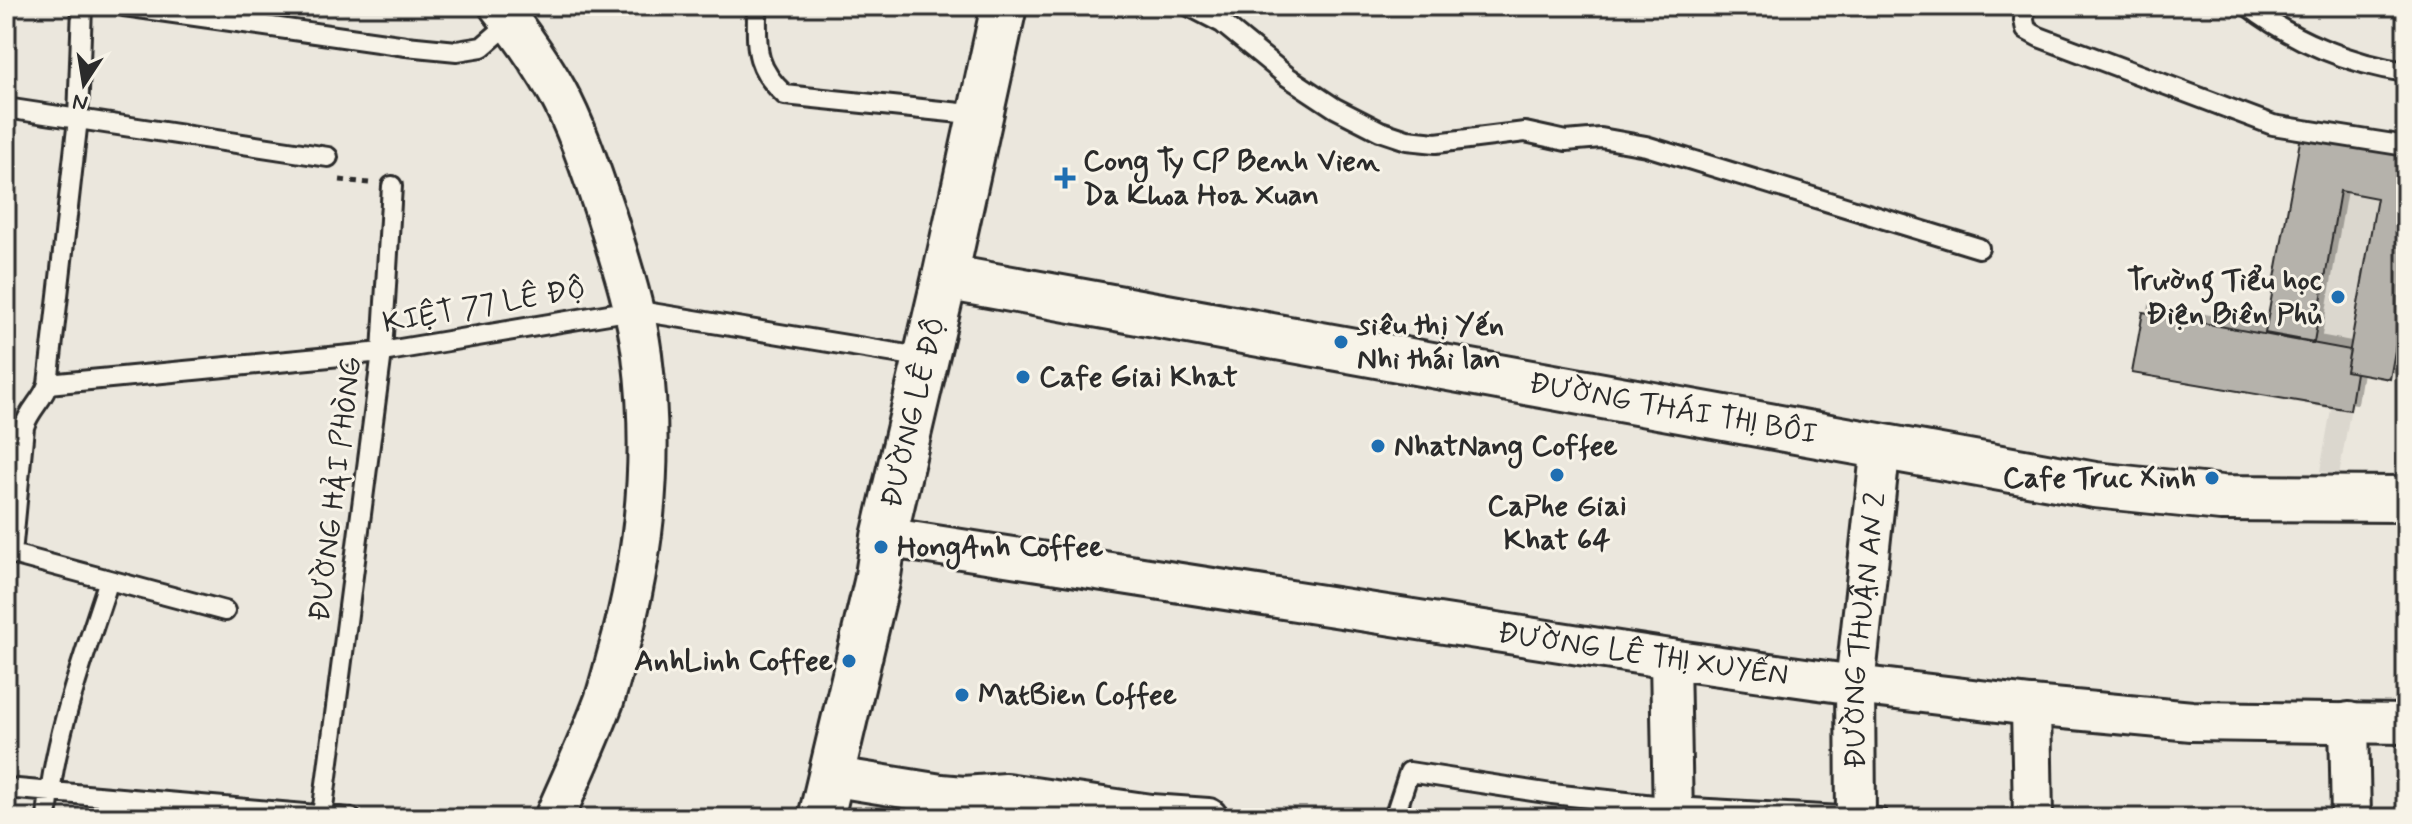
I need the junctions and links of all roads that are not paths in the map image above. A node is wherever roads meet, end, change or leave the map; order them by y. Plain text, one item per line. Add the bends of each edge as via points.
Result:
1 (82, 6) edge
2 (124, 6) edge
3 (757, 6) edge
4 (1004, 6) edge
5 (1189, 6) edge
6 (2025, 6) edge
7 (2248, 6) edge
8 (505, 14) edge
9 (2406, 72) edge
10 (6, 108) edge
11 (980, 115) junction
12 (78, 119) junction
13 (2406, 146) edge
14 (328, 157) dead end
15 (392, 186) road end
16 (1979, 248) dead end
17 (945, 277) junction
18 (633, 310) junction
19 (382, 352) junction
20 (926, 358) junction
21 (48, 384) junction
22 (1881, 445) junction
23 (2406, 499) edge
24 (884, 537) junction
25 (9, 554) edge
26 (109, 580) junction
27 (225, 611) dead end
28 (1670, 659) junction
29 (1855, 685) junction
30 (2031, 706) junction
31 (2349, 722) junction
32 (2406, 724) edge
33 (829, 776) junction
34 (6, 788) edge
35 (49, 791) junction
36 (1673, 812) edge
37 (322, 815) junction
38 (47, 818) edge
39 (351, 818) edge
40 (554, 818) edge
41 (821, 818) edge
42 (1208, 818) edge
43 (1394, 818) edge
44 (1864, 818) edge
45 (2033, 818) edge
46 (2351, 818) edge

1 - 12 lane
2 - 8 lane via 457,51 482,47
3 - 11 lane via 763,68 785,95
4 - 11 street, ĐƯỜNG LÊ ĐỘ
5 - 16 lane via 1222,23 1335,108 1407,140 1436,143 1525,132 1566,141 1614,138
6 - 13 lane via 2026,30 2039,37 2273,125
7 - 9 lane via 2318,49
8 - 18 street via 558,94 598,191
10 - 12 lane
11 - 17 street, ĐƯỜNG LÊ ĐỘ
12 - 14 lane
12 - 21 lane
15 - 19 lane, ĐƯỜNG HẢI PHÒNG
17 - 20 street, ĐƯỜNG LÊ ĐỘ
17 - 22 street, ĐƯỜNG THÁI THỊ BÔI
18 - 19 lane, KIỆT 77 LÊ ĐỘ
18 - 20 lane, KIỆT 77 LÊ ĐỘ
18 - 40 street via 648,420 641,553 605,699
19 - 21 lane, KIỆT 77 LÊ ĐỘ
19 - 37 lane, ĐƯỜNG HẢI PHÒNG
20 - 24 street, ĐƯỜNG LÊ ĐỘ
21 - 25 lane via 24,427
22 - 23 street, ĐƯỜNG THÁI THỊ BÔI via 2095,485 2190,495
22 - 29 street, ĐƯỜNG THUẬN AN 2
24 - 28 street, ĐƯỜNG LÊ THỊ XUYẾN
24 - 33 street, ĐƯỜNG LÊ ĐỘ
25 - 26 lane
26 - 27 lane
26 - 35 lane via 65,717
28 - 29 street, ĐƯỜNG LÊ THỊ XUYẾN
28 - 36 street
29 - 30 street, ĐƯỜNG LÊ THỊ XUYẾN
29 - 44 street, ĐƯỜNG THUẬN AN 2
30 - 31 street, ĐƯỜNG LÊ THỊ XUYẾN via 2192,721
30 - 45 street
31 - 32 street, ĐƯỜNG LÊ THỊ XUYẾN
31 - 46 street
33 - 41 street, ĐƯỜNG LÊ ĐỘ
33 - 42 street via 941,794 1006,793
34 - 35 lane
35 - 37 lane
35 - 38 lane
36 - 43 lane via 1409,772
36 - 44 lane
37 - 39 lane

